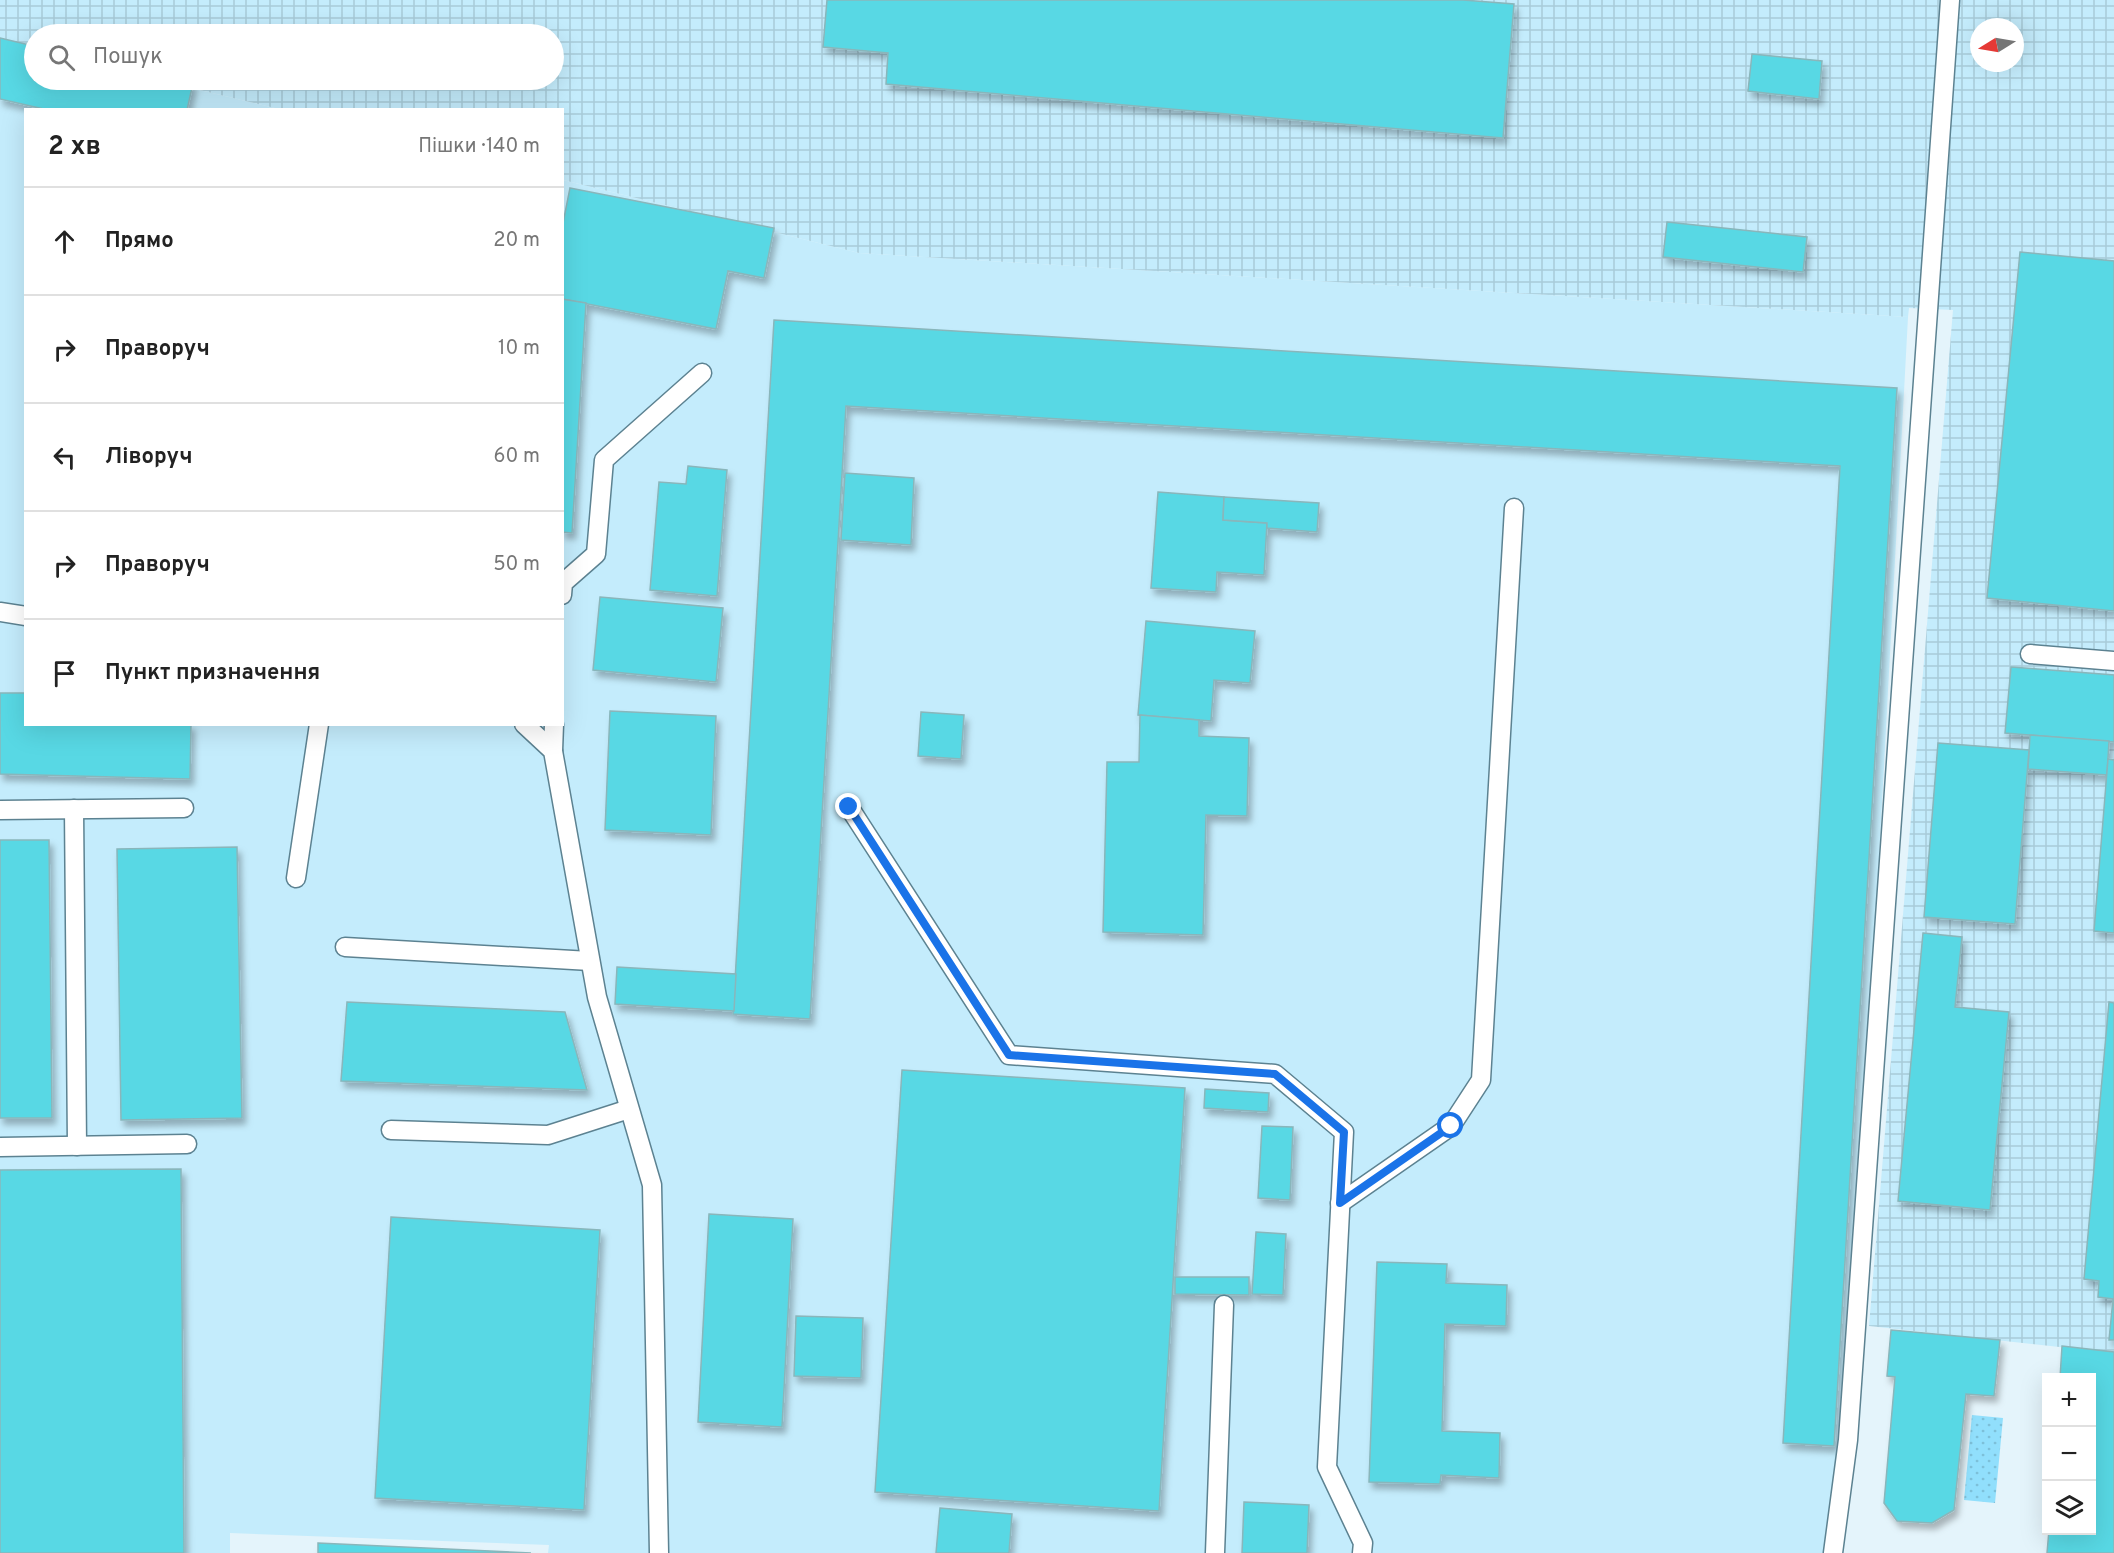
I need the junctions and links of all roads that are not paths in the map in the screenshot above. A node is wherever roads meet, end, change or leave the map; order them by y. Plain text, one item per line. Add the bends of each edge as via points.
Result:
1 (1950, 0) edge
2 (702, 373) dead end
3 (1514, 508) dead end
4 (564, 582) edge
5 (0, 612) edge
6 (24, 616) edge
7 (2030, 654) dead end
8 (2114, 661) edge
9 (319, 726) edge
10 (526, 726) edge
11 (554, 726) edge
12 (553, 752) junction
13 (849, 807) dead end
14 (184, 808) dead end
15 (74, 809) junction
16 (0, 810) edge
17 (296, 878) dead end
18 (345, 947) dead end
19 (590, 961) junction
20 (629, 1109) junction
21 (391, 1130) dead end
22 (187, 1144) dead end
23 (77, 1146) junction
24 (0, 1147) edge
25 (1340, 1203) junction
26 (1224, 1305) dead end
27 (659, 1553) edge
28 (1215, 1553) edge
29 (1362, 1553) edge
30 (1833, 1553) edge

1 - 30 lane via 1848,1440
2 - 4 lane via 604,460 596,554
3 - 25 lane via 1481,1080 1451,1126
5 - 6 lane
7 - 8 lane
9 - 17 lane
10 - 12 lane
11 - 12 lane
12 - 19 lane
13 - 25 lane via 1009,1055 1275,1074 1344,1132
14 - 15 lane
15 - 16 lane
15 - 23 lane
18 - 19 lane
19 - 20 lane
20 - 21 lane via 548,1135
20 - 27 lane via 652,1185
22 - 23 lane
23 - 24 lane
25 - 29 lane via 1327,1467 1363,1543
26 - 28 lane

